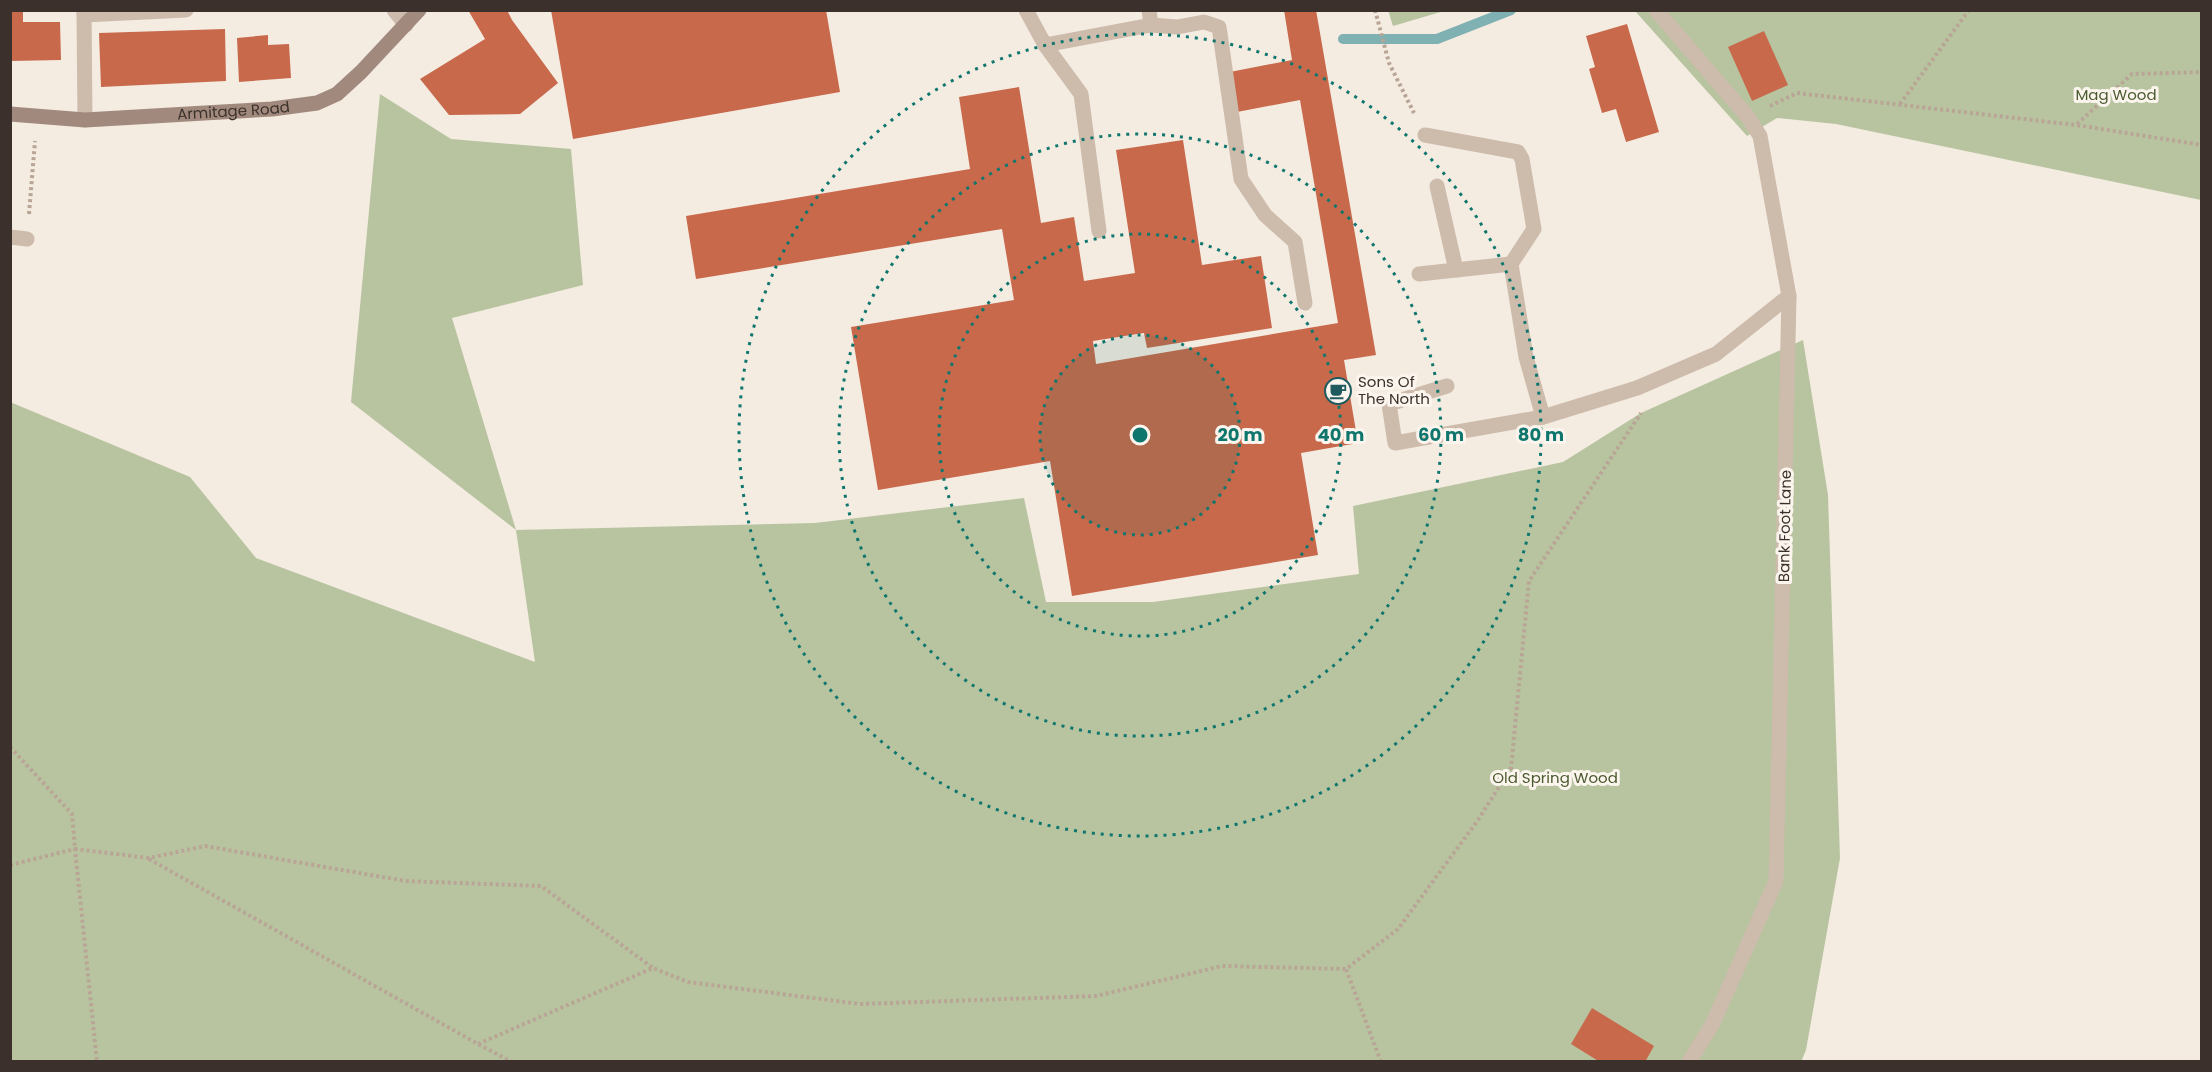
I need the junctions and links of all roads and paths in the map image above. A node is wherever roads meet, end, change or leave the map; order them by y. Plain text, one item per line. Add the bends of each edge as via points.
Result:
1 (186, 10) edge
2 (394, 10) edge
3 (419, 10) edge
4 (1026, 10) edge
5 (1656, 10) edge
6 (1969, 10) edge
7 (1376, 12) edge
8 (84, 13) edge
9 (1150, 18) edge
10 (406, 25) junction
11 (1044, 45) junction
12 (2202, 72) edge
13 (1900, 105) junction
14 (10, 114) edge
15 (37, 116) junction
16 (1748, 117) junction
17 (85, 120) junction
18 (2076, 125) junction
19 (1425, 135) joint
20 (2202, 144) edge
21 (1437, 186) dead end
22 (1099, 231) dead end
23 (10, 237) edge
24 (27, 238) joint
25 (1511, 264) junction
26 (1456, 270) junction
27 (1419, 274) dead end
28 (1789, 296) junction
29 (1305, 303) dead end
30 (1447, 386) dead end
31 (1637, 388) junction
32 (1544, 417) junction
33 (10, 747) edge
34 (75, 849) junction
35 (148, 858) junction
36 (10, 865) edge
37 (653, 968) junction
38 (1347, 969) junction
39 (478, 1044) junction
40 (97, 1062) edge
41 (512, 1062) edge
42 (1381, 1062) edge
43 (1689, 1062) edge

1 - 8 street
2 - 10 street
3 - 10 main road, Armitage Road
4 - 11 street
5 - 16 street, Bank Foot Lane
6 - 13 path
7 - 19 path via 1389,63
8 - 17 street
9 - 11 street
9 - 29 street via 1177,27 1204,22 1219,27 1241,179 1265,215 1295,242
10 - 17 main road, Armitage Road via 337,94 317,103
11 - 22 street via 1081,94
12 - 18 path via 2132,74
13 - 16 path via 1797,93
13 - 18 path
14 - 15 main road, Armitage Road
15 - 17 main road, Armitage Road
15 - 24 path
16 - 28 street, Bank Foot Lane via 1760,136
18 - 20 path
19 - 25 street via 1518,152 1534,229
21 - 26 street
23 - 24 street
25 - 26 street
25 - 32 street via 1526,357
26 - 27 street
28 - 31 street via 1716,354
28 - 43 street, Bank Foot Lane via 1776,882 1712,1025
30 - 32 street via 1389,404 1395,443
31 - 32 street
31 - 38 path via 1641,413 1528,580 1511,768 1398,929
33 - 34 path via 72,814
34 - 35 path
34 - 36 path
34 - 40 path
35 - 37 path via 205,846 405,882 541,886
35 - 39 path
37 - 38 path via 688,982 860,1004 1096,996 1222,966
37 - 39 path
38 - 42 path
39 - 41 path

